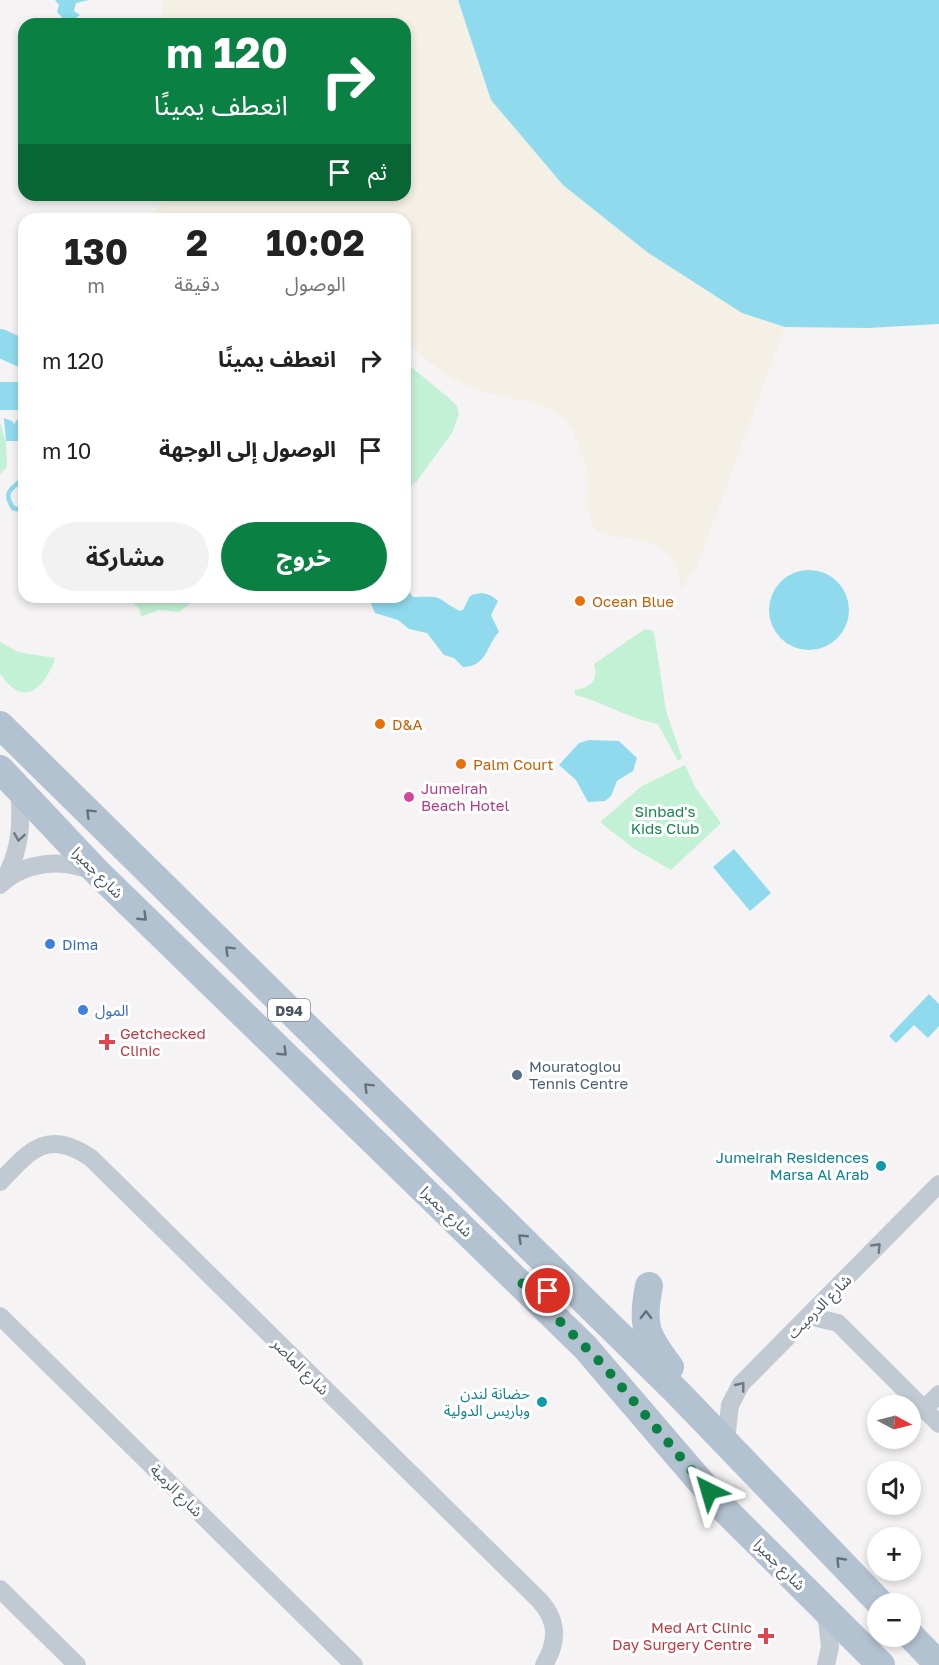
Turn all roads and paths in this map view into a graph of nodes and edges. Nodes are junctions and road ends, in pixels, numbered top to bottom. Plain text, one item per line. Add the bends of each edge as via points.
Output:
1 (0, 725) edge
2 (9, 779) edge
3 (98, 873) junction
4 (1, 884) edge
5 (396, 1085) dead end
6 (397, 1116) junction
7 (0, 1182) edge
8 (939, 1184) edge
9 (519, 1280) junction
10 (649, 1286) dead end
11 (832, 1292) junction
12 (0, 1316) edge
13 (809, 1316) junction
14 (838, 1323) junction
15 (609, 1325) junction
16 (611, 1375) junction
17 (939, 1394) edge
18 (924, 1409) junction
19 (704, 1418) junction
20 (939, 1424) edge
21 (726, 1441) junction
22 (0, 1589) edge
23 (870, 1593) edge
24 (826, 1611) junction
25 (921, 1646) edge
26 (77, 1665) edge
27 (354, 1665) edge
28 (544, 1665) edge
29 (826, 1665) edge
30 (881, 1665) edge
31 (939, 1665) edge

6 -> 1 main road, D94
2 - 3 main road, شارع جميرا / D94
2 -> 4 street via 20,838
3 - 4 street via 74,865 49,863 25,870
3 -> 9 main road, شارع جميرا / D94
5 - 6 main road
15 -> 6 main road, D94
7 - 28 street, شارع الماصر via 31,1150 45,1144 69,1146 91,1158 540,1601 555,1630 552,1650
11 -> 8 street, شارع الدرميت
9 - 15 main road via 548,1291 589,1329 600,1331
9 - 16 main road, شارع جميرا / D94
19 -> 10 main road via 695,1397 649,1339 644,1321
11 - 13 street, شارع الدرميت
11 - 14 street
12 - 27 street, شارع الرمية
13 - 14 street
21 -> 13 street, شارع الدرميت via 730,1405 736,1390
14 - 18 street
15 - 19 main road, D94
16 - 19 main road via 620,1368 632,1368 674,1408
16 - 24 main road, شارع جميرا / D94 via 723,1508
17 - 18 street
18 - 20 street
19 - 21 main road, D94
23 -> 21 main road, D94
22 - 26 street
24 - 29 street via 830,1647
24 - 30 main road, شارع جميرا / D94
25 - 31 main road

